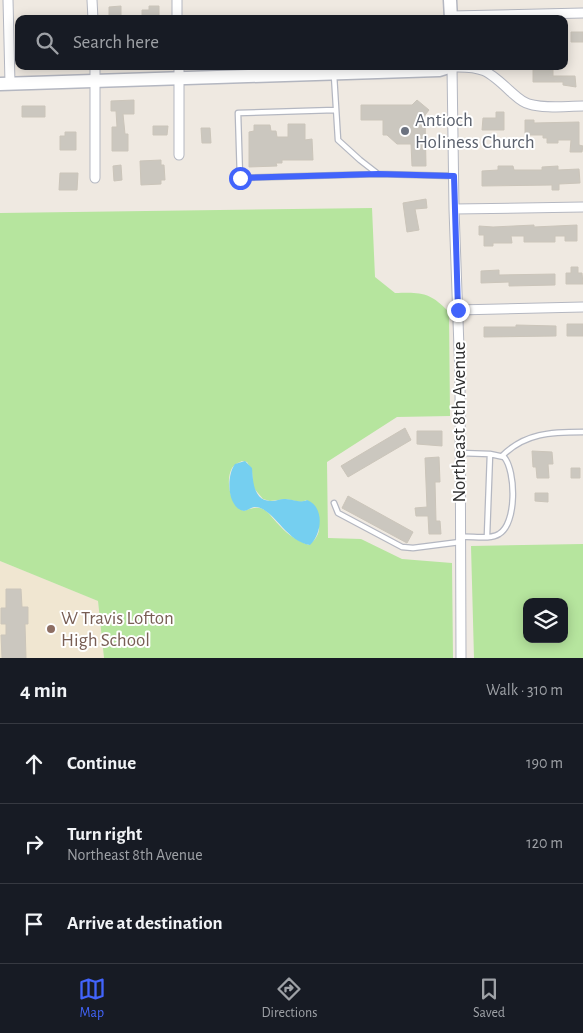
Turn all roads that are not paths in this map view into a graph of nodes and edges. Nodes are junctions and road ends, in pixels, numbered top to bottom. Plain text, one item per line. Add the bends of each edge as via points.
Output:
1 (8, 0) edge
2 (92, 0) edge
3 (177, 0) edge
4 (450, 0) edge
5 (583, 13) edge
6 (93, 15) edge
7 (177, 15) edge
8 (451, 15) edge
9 (517, 15) edge
10 (95, 70) edge
11 (439, 70) edge
12 (452, 70) edge
13 (485, 70) edge
14 (179, 72) edge
15 (334, 74) junction
16 (96, 81) junction
17 (5, 84) edge
18 (583, 106) edge
19 (335, 110) junction
20 (179, 155) dead end
21 (378, 174) junction
22 (454, 176) junction
23 (95, 178) dead end
24 (583, 207) edge
25 (454, 208) junction
26 (583, 307) edge
27 (458, 310) junction
28 (583, 432) edge
29 (460, 453) junction
30 (490, 454) junction
31 (502, 456) junction
32 (334, 502) dead end
33 (488, 536) junction
34 (460, 539) junction
35 (461, 658) edge

1 - 17 street
2 - 6 street
3 - 7 street
4 - 8 street
5 - 9 street
10 - 16 street
11 - 15 street
12 - 22 street, Northeast 8th Avenue
13 - 18 street via 527,104
14 - 15 street
14 - 16 street
14 - 20 street
15 - 19 lane
16 - 17 street
16 - 23 street
19 - 21 lane via 338,140
19 - 21 lane via 238,113 240,178
21 - 22 lane
22 - 25 street, Northeast 8th Avenue
24 - 25 street
25 - 27 street, Northeast 8th Avenue
26 - 27 street
27 - 29 street, Northeast 8th Avenue
28 - 31 lane via 558,432 526,438
29 - 30 lane
29 - 34 street, Northeast 8th Avenue
30 - 31 lane
30 - 33 lane
31 - 33 lane via 508,461 512,474 511,514 502,532
32 - 34 lane via 338,513 402,547
33 - 34 lane
34 - 35 street, Northeast 8th Avenue

